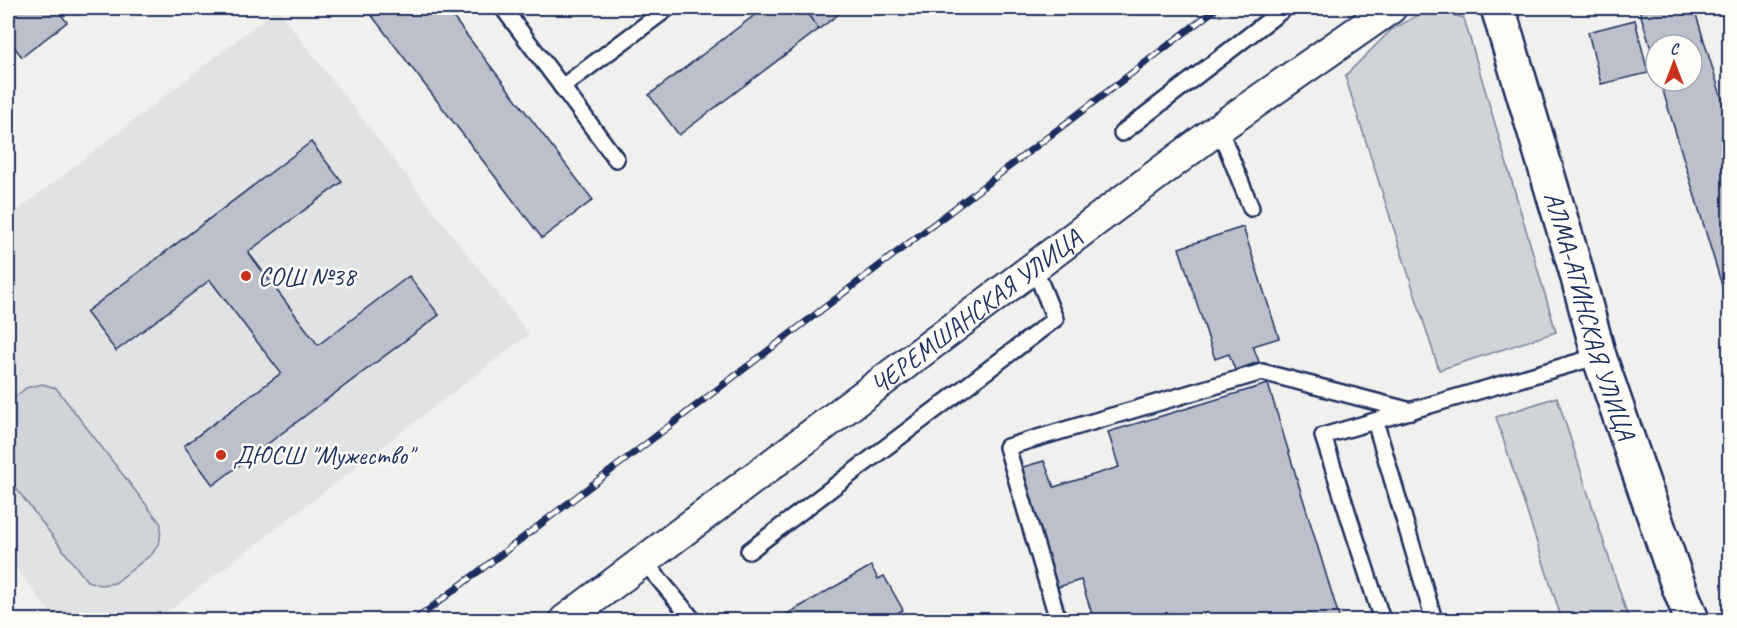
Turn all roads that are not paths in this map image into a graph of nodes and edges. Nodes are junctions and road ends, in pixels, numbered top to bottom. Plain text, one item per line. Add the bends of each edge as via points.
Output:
1 (503, 8) edge
2 (668, 8) edge
3 (1285, 8) edge
4 (1390, 8) edge
5 (1498, 8) edge
6 (562, 87) junction
7 (1219, 128) junction
8 (1122, 133) dead end
9 (616, 159) dead end
10 (1251, 208) dead end
11 (1034, 267) junction
12 (1599, 356) junction
13 (1411, 411) junction
14 (1375, 421) junction
15 (749, 551) dead end
16 (644, 561) junction
17 (565, 621) edge
18 (693, 621) edge
19 (1058, 621) edge
20 (1382, 621) edge
21 (1434, 621) edge
22 (1692, 621) edge

1 - 6 lane
2 - 6 lane
3 - 8 lane
4 - 7 street, ЧЕРЕМШАНСКАЯ УЛИЦА
5 - 12 street, АЛМА-АТИНСКАЯ УЛИЦА
6 - 9 lane
7 - 10 lane
7 - 11 street, ЧЕРЕМШАНСКАЯ УЛИЦА
11 - 15 lane via 1055,319
11 - 16 street, ЧЕРЕМШАНСКАЯ УЛИЦА
12 - 13 lane
12 - 22 street, АЛМА-АТИНСКАЯ УЛИЦА
13 - 14 lane
13 - 19 lane via 1262,372 1007,447
14 - 20 lane via 1323,436
14 - 21 lane
16 - 17 street, ЧЕРЕМШАНСКАЯ УЛИЦА
16 - 18 lane

